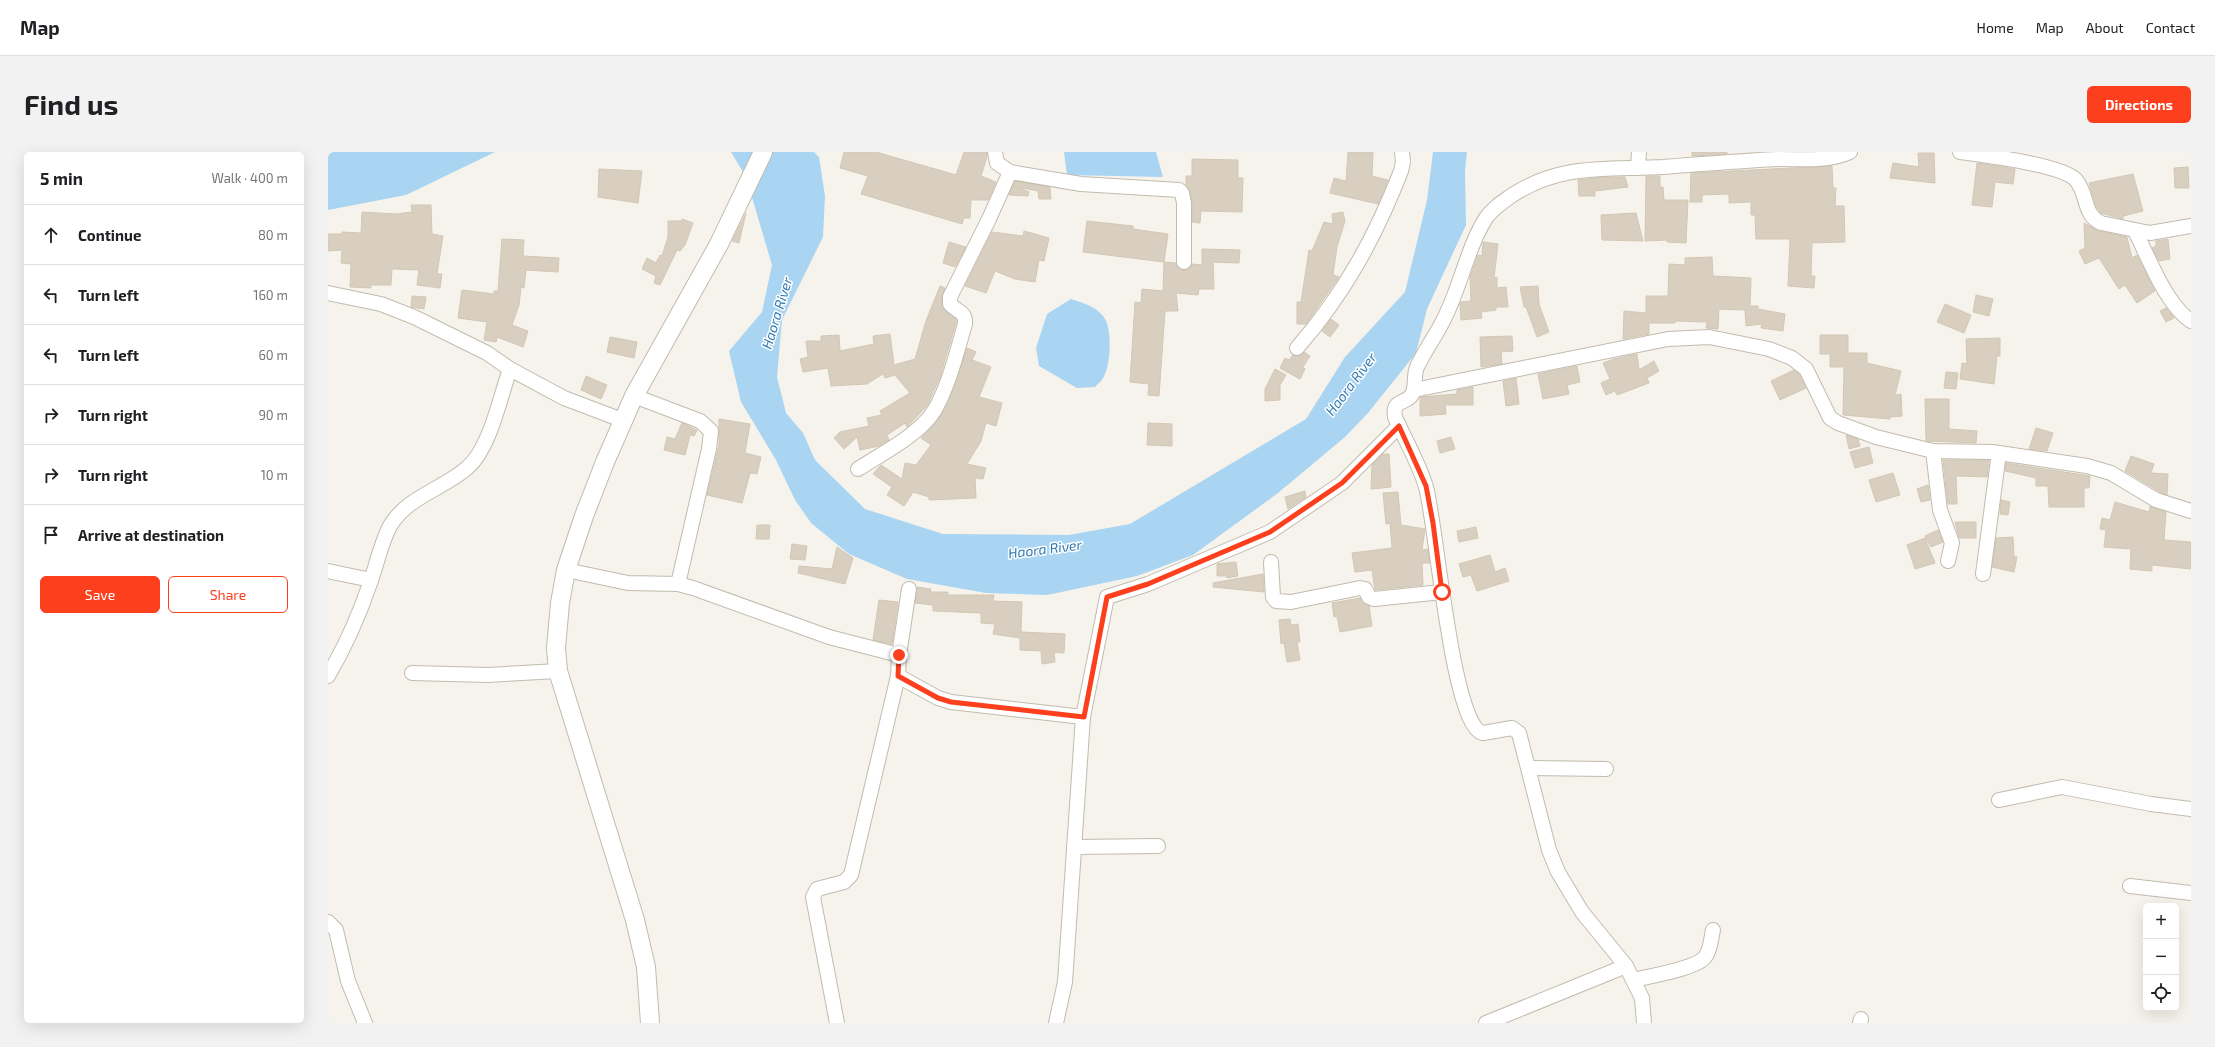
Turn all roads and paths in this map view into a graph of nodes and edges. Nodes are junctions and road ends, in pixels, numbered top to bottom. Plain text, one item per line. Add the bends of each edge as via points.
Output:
1 (763, 152) edge
2 (995, 152) edge
3 (1402, 152) edge
4 (1639, 152) edge
5 (1850, 152) edge
6 (1960, 152) edge
7 (1638, 168) junction
8 (1010, 172) junction
9 (2191, 226) edge
10 (2135, 231) junction
11 (1184, 262) dead end
12 (328, 293) edge
13 (2191, 321) edge
14 (1296, 348) dead end
15 (510, 369) junction
16 (1414, 390) junction
17 (634, 396) junction
18 (622, 420) junction
19 (1399, 426) junction
20 (1933, 451) junction
21 (1999, 453) junction
22 (858, 469) dead end
23 (2191, 511) edge
24 (1948, 561) dead end
25 (1272, 562) dead end
26 (566, 570) junction
27 (328, 571) edge
28 (1984, 574) dead end
29 (371, 580) junction
30 (678, 584) junction
31 (909, 589) dead end
32 (1442, 592) junction
33 (899, 655) junction
34 (558, 671) junction
35 (412, 673) dead end
36 (328, 676) edge
37 (898, 676) junction
38 (1084, 717) junction
39 (1529, 768) junction
40 (1606, 769) dead end
41 (1999, 800) dead end
42 (2191, 809) edge
43 (1158, 846) dead end
44 (1074, 847) junction
45 (2130, 886) dead end
46 (2191, 893) edge
47 (328, 922) edge
48 (1713, 930) dead end
49 (1626, 966) junction
50 (1634, 980) junction
51 (365, 1023) edge
52 (650, 1023) edge
53 (837, 1023) edge
54 (1056, 1023) edge
55 (1486, 1023) edge
56 (1644, 1023) edge

1 - 17 street via 719,244
2 - 8 street via 997,163
3 - 14 street via 1401,171 1372,241 1346,284
4 - 7 street
5 - 7 street via 1826,158
6 - 10 street via 2017,161 2063,172 2074,178 2080,186 2094,220
7 - 16 street via 1582,169 1555,175 1528,184 1497,205 1480,230 1455,296 1417,367
8 - 11 street via 1081,184 1179,190 1184,203
8 - 22 street via 950,297 950,306 963,312 966,324 934,411 921,426
9 - 10 street via 2150,233
10 - 13 street via 2181,315
12 - 15 street via 382,304 414,316 488,353
15 - 18 street via 564,398
15 - 29 street via 477,457 468,468 414,502 391,525 379,550
16 - 19 street via 1411,397 1396,407 1394,414
16 - 20 street via 1668,339 1709,337 1769,349 1792,358 1806,369 1830,418 1876,437
17 - 18 street
17 - 30 street via 700,421 711,431 710,449
18 - 26 street via 584,516
19 - 32 street via 1426,486
19 - 38 street via 1342,483 1270,532 1148,584 1107,597
20 - 21 street
20 - 24 street via 1940,510 1952,543
21 - 23 street via 2087,466 2111,473 2156,500
21 - 28 street
25 - 32 street via 1273,597 1281,602 1360,588 1365,589 1369,597 1374,599
26 - 30 street via 628,583
26 - 34 street via 557,633
27 - 29 street
29 - 36 street via 356,624
30 - 33 street via 829,637
31 - 33 street
32 - 39 street via 1456,675 1474,728 1483,733 1508,728 1516,730 1521,738
33 - 37 street
34 - 35 street via 488,675
34 - 52 street via 635,920 646,967
37 - 38 street via 938,698 951,702
37 - 53 street via 851,874 844,882 817,890 814,897
38 - 44 street
39 - 40 street
39 - 49 street via 1549,850 1563,883 1582,912
41 - 42 street via 2062,787
43 - 44 street
44 - 54 street via 1065,982
45 - 46 street
47 - 51 street via 336,930 348,981
48 - 50 street via 1708,951 1701,961 1691,966
49 - 50 street
49 - 55 street
50 - 56 street via 1642,998

